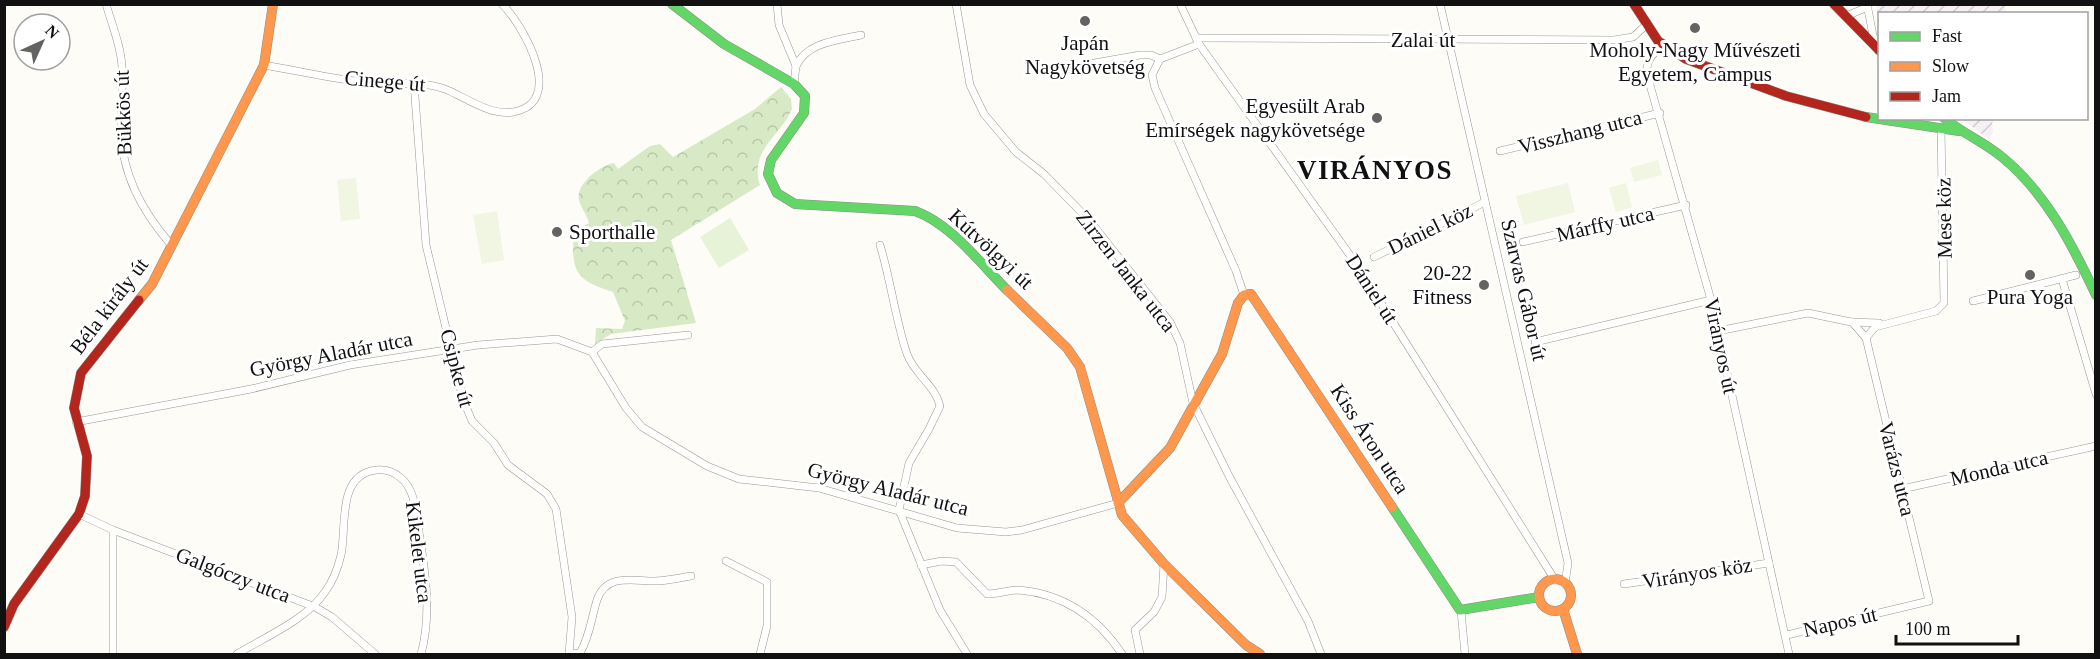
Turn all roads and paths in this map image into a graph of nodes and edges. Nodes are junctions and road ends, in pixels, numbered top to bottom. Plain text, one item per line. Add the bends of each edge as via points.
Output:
1 (106, 4) edge
2 (273, 4) edge
3 (502, 4) edge
4 (672, 4) edge
5 (777, 4) edge
6 (956, 4) edge
7 (1180, 4) edge
8 (1440, 4) edge
9 (1634, 4) edge
10 (1834, 4) edge
11 (1868, 6) edge
12 (1846, 16) junction
13 (1646, 26) junction
14 (861, 34) dead end
15 (1447, 38) junction
16 (1197, 41) junction
17 (1661, 44) junction
18 (1877, 48) edge
19 (1161, 58) junction
20 (264, 65) junction
21 (796, 66) junction
22 (1049, 71) dead end
23 (414, 83) junction
24 (794, 84) junction
25 (1660, 113) junction
26 (1923, 120) edge
27 (1946, 120) edge
28 (1916, 126) junction
29 (1941, 129) junction
30 (1959, 131) junction
31 (1500, 151) dead end
32 (1485, 202) junction
33 (1686, 205) junction
34 (1523, 242) dead end
35 (880, 245) dead end
36 (172, 246) junction
37 (1374, 257) dead end
38 (2076, 275) dead end
39 (2062, 279) junction
40 (1244, 295) junction
41 (2096, 295) edge
42 (1711, 300) junction
43 (1973, 301) dead end
44 (1851, 322) junction
45 (1882, 324) junction
46 (1718, 331) junction
47 (688, 335) dead end
48 (1866, 338) junction
49 (1535, 342) dead end
50 (451, 350) junction
51 (592, 352) junction
52 (2096, 394) edge
53 (1193, 403) junction
54 (76, 422) junction
55 (2096, 446) edge
56 (1902, 489) junction
57 (1118, 503) junction
58 (899, 510) junction
59 (79, 514) junction
60 (113, 530) junction
61 (726, 561) dead end
62 (1769, 562) junction
63 (1164, 564) junction
64 (921, 565) junction
65 (691, 576) dead end
66 (1555, 580) junction
67 (1566, 584) junction
68 (1624, 584) dead end
69 (1539, 597) junction
70 (1929, 601) joint
71 (315, 606) junction
72 (1563, 609) junction
73 (1461, 611) junction
74 (4, 627) edge
75 (1787, 635) junction
76 (112, 654) edge
77 (237, 654) edge
78 (375, 654) edge
79 (421, 654) edge
80 (569, 654) edge
81 (760, 654) edge
82 (967, 654) edge
83 (1122, 654) edge
84 (1140, 654) edge
85 (1260, 654) edge
86 (1321, 654) edge
87 (1465, 654) edge
88 (1577, 654) edge
89 (1790, 654) edge

1 - 36 street, Bükkös út via 122,66 121,130 126,169 134,193
2 - 20 street, Béla király út
3 - 23 street, Cinege út via 517,25 540,75 538,95 530,106 511,113 497,111 445,89
4 - 24 street via 724,44
5 - 21 street via 779,25
6 - 53 street, Zirzen Janka utca via 970,85 984,114 1016,152 1089,220 1162,311 1180,343
7 - 16 street, Dániel út
8 - 15 street, Szarvas Gábor út
9 - 13 street
10 - 12 street
11 - 12 street
11 - 18 street
12 - 18 street
13 - 15 street, Zalai út via 1633,37 1623,39
13 - 17 street
14 - 21 street via 812,48
15 - 16 street, Zalai út
15 - 32 street, Szarvas Gábor út
16 - 19 street, Zalai út
16 - 66 street, Dániel út via 1357,265
17 - 25 street, Virányos út via 1646,71
17 - 28 street via 1689,61 1817,107
19 - 22 street, Zalai út via 1140,54
19 - 40 street via 1152,75 1155,88
20 - 23 street, Cinege út via 373,83
20 - 36 street, Béla király út
21 - 24 street
23 - 50 street, Csipke út via 426,245
24 - 57 street, Kútvölgyi út via 805,96 806,108 771,160 768,174 777,193 795,204 904,209 937,222 1061,340 1075,360 1090,395
25 - 31 street, Visszhang utca
25 - 33 street, Virányos út
26 - 28 street
27 - 30 street
28 - 29 street
29 - 30 street
29 - 45 street, Mese köz via 1946,297 1943,308
30 - 41 street via 2000,156 2036,192 2070,239
32 - 37 street, Dániel köz
32 - 67 street, Szarvas Gábor út via 1568,563
33 - 34 street, Márffy utca
33 - 42 street, Virányos út
35 - 58 street via 908,357 940,406 909,463
36 - 54 street, Béla király út via 152,284 81,373 74,408
38 - 39 street
39 - 43 street
39 - 52 street
40 - 53 street via 1222,354
40 - 73 street, Kiss Áron utca via 1254,296
42 - 46 street, Virányos út
42 - 49 street
44 - 45 street
44 - 46 street via 1801,314
44 - 48 street
45 - 48 street
46 - 62 street, Virányos út
47 - 51 street via 602,344
48 - 56 street, Varázs utca
50 - 51 street, György Aladár utca via 557,339
50 - 54 street, György Aladár utca via 350,365 251,389
50 - 80 street, Csipke út via 472,421 494,443 508,465 547,494 556,509 572,617
51 - 58 street, György Aladár utca via 635,420 656,437 707,466 739,479 819,488
53 - 57 street via 1170,448
53 - 86 street, Zirzen Janka utca via 1308,621
54 - 59 street, Béla király út via 87,456 85,496
55 - 56 street, Monda utca
56 - 70 street, Varázs utca
57 - 58 street, György Aladár utca via 1006,532 957,528
57 - 63 street, Kútvölgyi út via 1122,515
58 - 64 street
59 - 60 street, Galgóczy utca
59 - 74 street, Béla király út via 14,604
60 - 71 street, Galgóczy utca
60 - 76 street
61 - 81 street via 767,582 767,626
62 - 68 street, Virányos köz
62 - 75 street, Virányos út
63 - 84 street via 1162,597 1154,612 1135,630
63 - 85 street, Kútvölgyi út via 1246,645
64 - 82 street via 940,610
64 - 83 street via 956,562 987,594 1017,590 1060,599 1095,621
65 - 80 street, Csipke út via 655,582 622,579 608,585 598,597 588,639 580,653
66 - 67 street
66 - 69 street via 1543,585
67 - 72 street via 1570,598
69 - 72 street via 1547,609
69 - 73 street
70 - 75 street, Napos út
71 - 77 street, Kikelet utca
71 - 78 street, Galgóczy utca
71 - 79 street, Kikelet utca via 339,565 349,491 372,471 397,474 412,495 426,572 427,617
72 - 88 street
73 - 87 street
75 - 89 street, Virányos út

